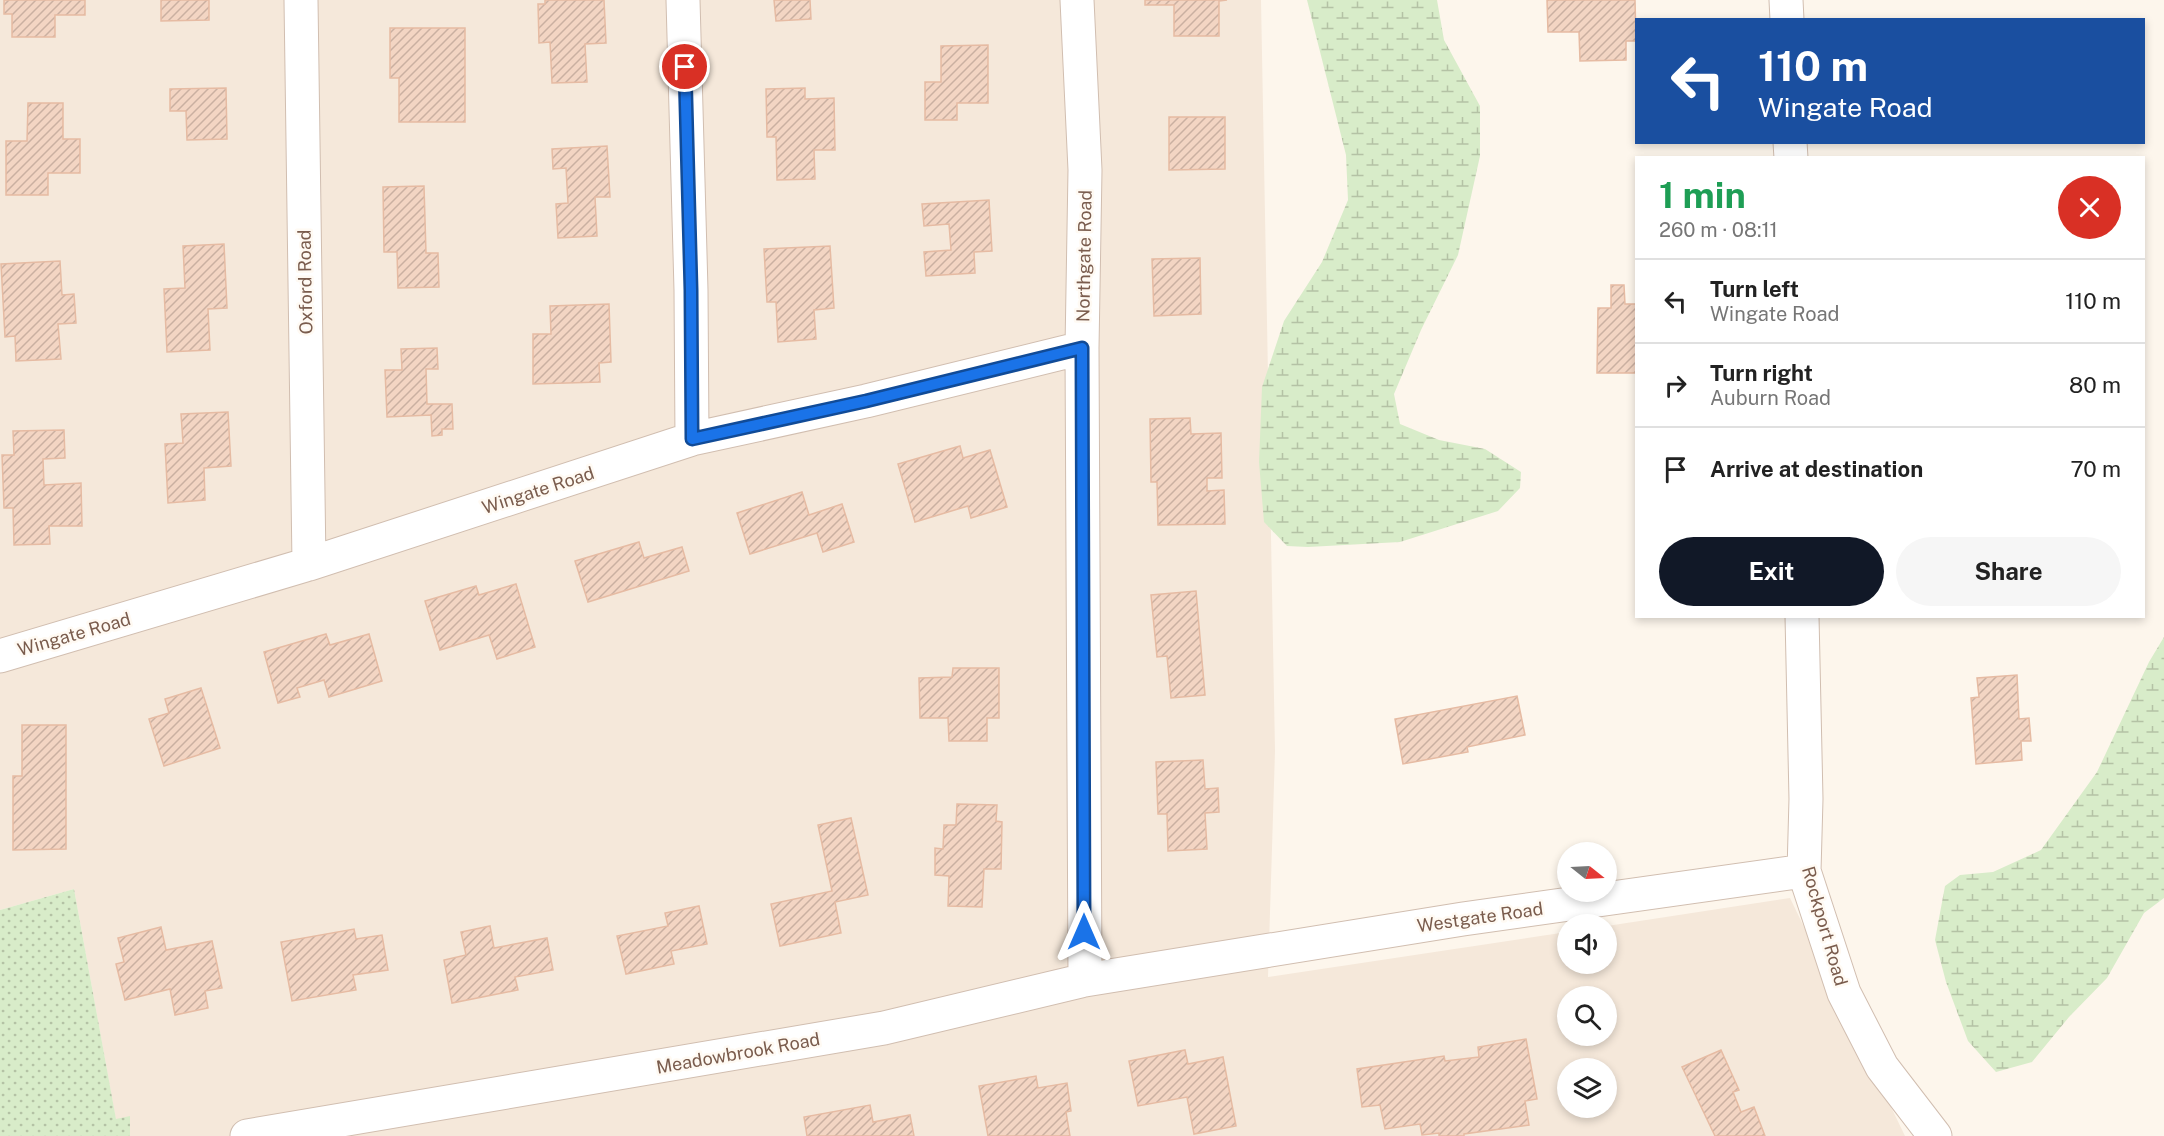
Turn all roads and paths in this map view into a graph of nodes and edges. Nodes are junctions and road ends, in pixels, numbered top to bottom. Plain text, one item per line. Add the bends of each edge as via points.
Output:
1 (301, 0) edge
2 (683, 0) edge
3 (1077, 0) edge
4 (1786, 0) edge
5 (1787, 18) edge
6 (1082, 348) junction
7 (692, 439) junction
8 (309, 564) junction
9 (1802, 618) edge
10 (0, 656) edge
11 (1804, 871) junction
12 (1226, 956) joint
13 (1085, 980) junction
14 (247, 1136) edge
15 (1935, 1136) edge

1 - 8 street, Oxford Road
2 - 7 street
3 - 6 street, Northgate Road via 1085,170
4 - 5 street
6 - 7 street, Wingate Road
6 - 13 street, Northgate Road
7 - 8 street, Wingate Road
8 - 10 street, Wingate Road
9 - 11 street, Rockport Road
11 - 12 street, Westgate Road
11 - 15 street, Rockport Road via 1844,993 1882,1067
12 - 13 street, Meadowbrook Road
13 - 14 street, Meadowbrook Road via 884,1028

